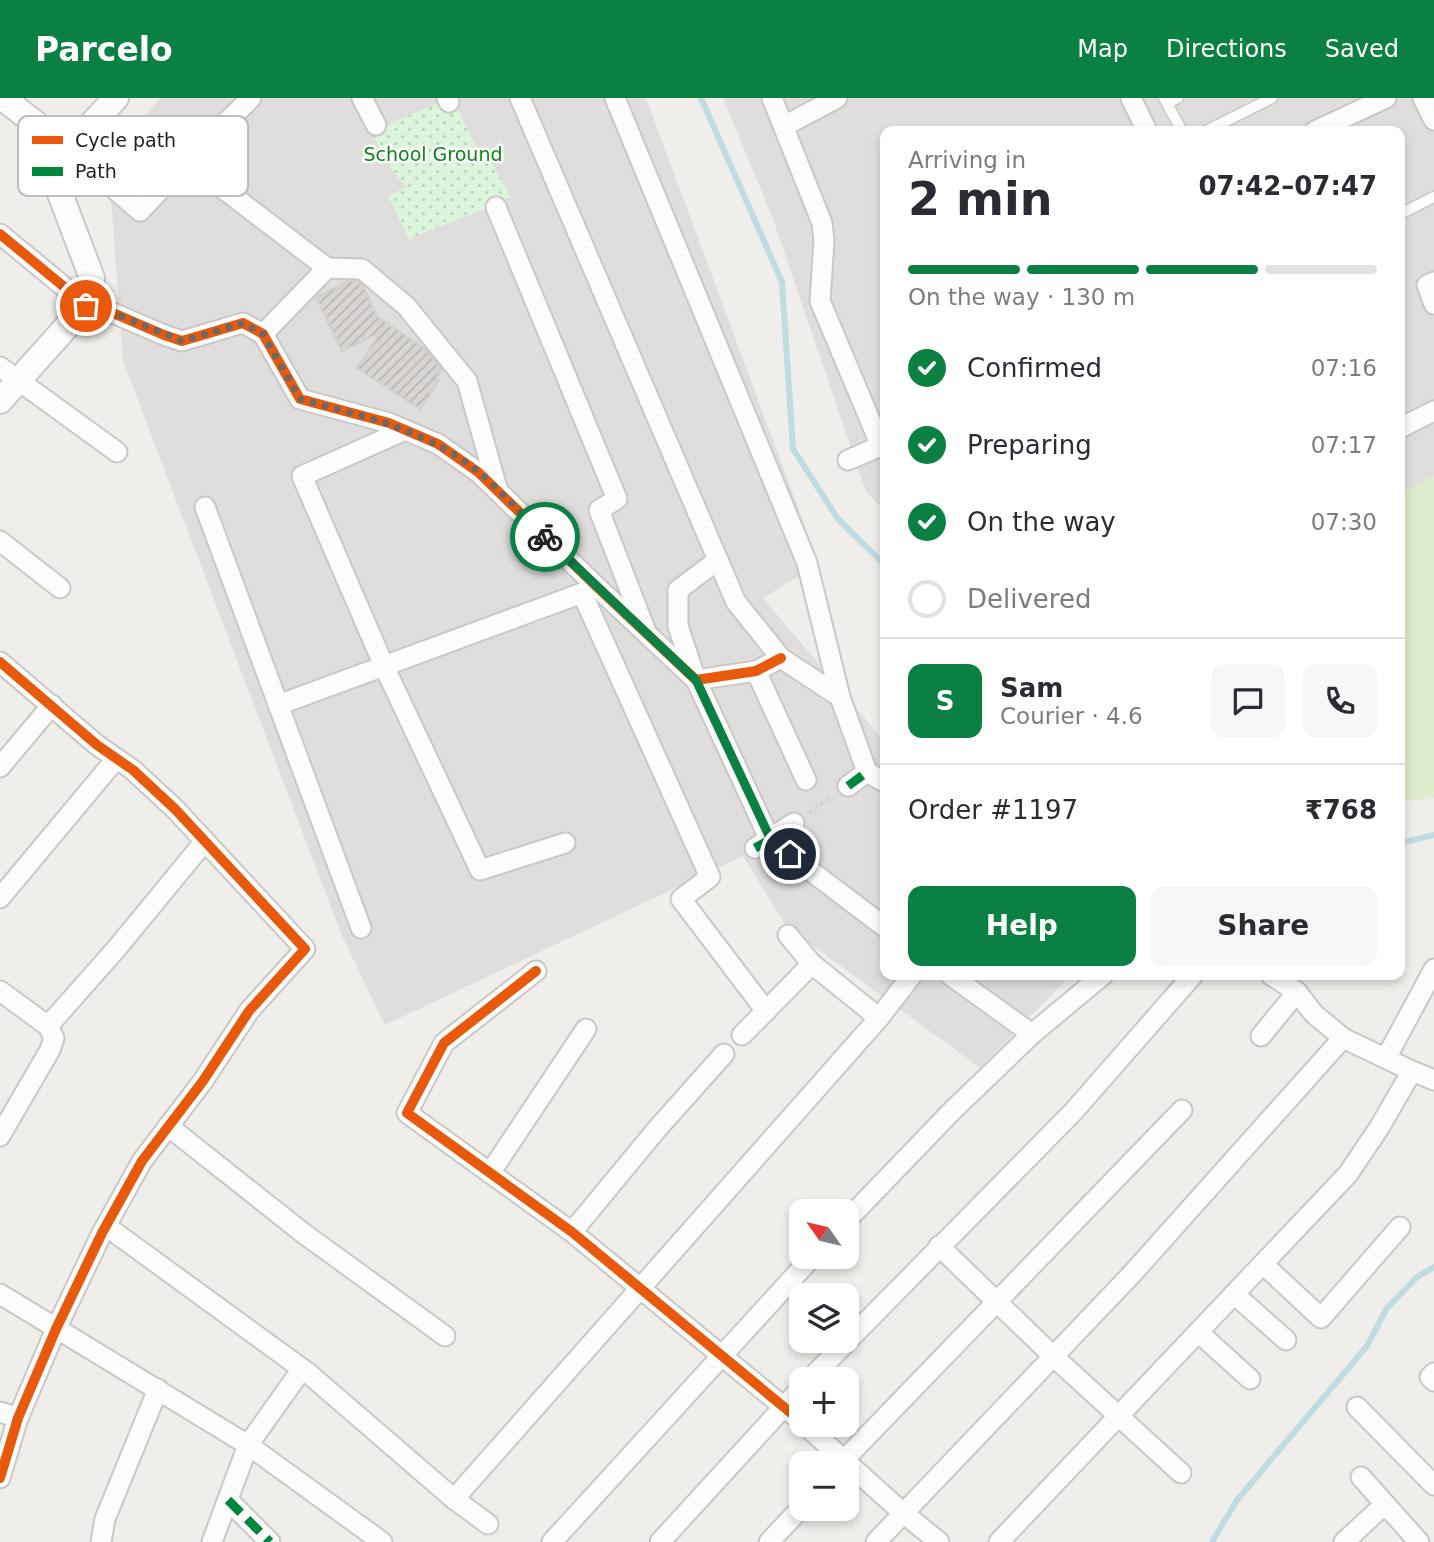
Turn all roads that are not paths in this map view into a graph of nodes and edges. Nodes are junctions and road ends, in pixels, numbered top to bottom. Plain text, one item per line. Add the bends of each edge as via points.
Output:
1 (3, 98) edge
2 (116, 98) edge
3 (251, 98) edge
4 (362, 98) edge
5 (520, 98) edge
6 (615, 98) edge
7 (772, 98) edge
8 (837, 98) edge
9 (1131, 98) edge
10 (1178, 98) edge
11 (1272, 98) edge
12 (1386, 98) edge
13 (1423, 98) edge
14 (1166, 101) edge
15 (26, 116) edge
16 (99, 116) edge
17 (233, 116) edge
18 (1434, 120) edge
19 (376, 125) dead end
20 (784, 126) junction
21 (1145, 126) edge
22 (1179, 126) edge
23 (1216, 126) edge
24 (1326, 126) edge
25 (61, 196) edge
26 (123, 196) edge
27 (154, 196) edge
28 (233, 196) edge
29 (1434, 197) edge
30 (496, 207) dead end
31 (1405, 212) edge
32 (0, 234) edge
33 (327, 268) junction
34 (1434, 282) edge
35 (1434, 304) edge
36 (86, 306) junction
37 (263, 334) junction
38 (9, 373) edge
39 (0, 401) edge
40 (1434, 411) edge
41 (1405, 426) edge
42 (405, 430) junction
43 (880, 437) edge
44 (880, 445) edge
45 (117, 452) dead end
46 (848, 460) dead end
47 (499, 492) junction
48 (205, 508) dead end
49 (0, 541) edge
50 (718, 560) junction
51 (60, 588) dead end
52 (590, 590) junction
53 (646, 633) junction
54 (781, 658) junction
55 (0, 662) edge
56 (384, 666) junction
57 (756, 671) junction
58 (696, 680) junction
59 (840, 697) junction
60 (52, 705) junction
61 (278, 705) junction
62 (116, 759) junction
63 (0, 766) edge
64 (867, 772) junction
65 (806, 780) dead end
66 (880, 780) edge
67 (848, 786) road end
68 (794, 823) road end
69 (205, 841) junction
70 (565, 843) dead end
71 (763, 844) junction
72 (0, 898) edge
73 (880, 924) edge
74 (361, 928) dead end
75 (788, 935) dead end
76 (812, 964) junction
77 (1434, 968) edge
78 (536, 971) dead end
79 (908, 980) edge
80 (957, 980) edge
81 (1097, 980) edge
82 (1189, 980) edge
83 (1279, 980) edge
84 (0, 991) edge
85 (1297, 992) junction
86 (766, 1011) junction
87 (879, 1018) junction
88 (48, 1026) junction
89 (586, 1029) dead end
90 (1032, 1034) junction
91 (742, 1035) dead end
92 (1261, 1036) dead end
93 (1343, 1038) junction
94 (724, 1054) dead end
95 (1385, 1058) junction
96 (1412, 1071) junction
97 (1434, 1080) edge
98 (1182, 1110) dead end
99 (168, 1126) junction
100 (0, 1136) edge
101 (490, 1173) junction
102 (859, 1208) edge
103 (106, 1226) junction
104 (1400, 1227) dead end
105 (572, 1232) junction
106 (939, 1247) junction
107 (1263, 1264) junction
108 (801, 1269) edge
109 (641, 1288) junction
110 (0, 1294) edge
111 (1234, 1294) junction
112 (997, 1301) junction
113 (56, 1329) junction
114 (1198, 1332) junction
115 (445, 1336) dead end
116 (1286, 1340) dead end
117 (720, 1355) junction
118 (1054, 1357) junction
119 (822, 1367) edge
120 (302, 1369) junction
121 (1434, 1373) edge
122 (1250, 1379) dead end
123 (1434, 1381) edge
124 (158, 1389) junction
125 (789, 1400) edge
126 (783, 1406) junction
127 (1357, 1407) dead end
128 (789, 1411) edge
129 (9, 1415) edge
130 (1120, 1416) junction
131 (817, 1437) edge
132 (248, 1445) junction
133 (832, 1451) edge
134 (854, 1451) edge
135 (1181, 1472) dead end
136 (859, 1476) edge
137 (1361, 1477) dead end
138 (0, 1478) edge
139 (1434, 1485) edge
140 (454, 1499) junction
141 (228, 1500) junction
142 (1385, 1504) junction
143 (902, 1512) junction
144 (789, 1521) edge
145 (488, 1524) dead end
146 (101, 1542) edge
147 (212, 1542) edge
148 (270, 1542) edge
149 (382, 1542) edge
150 (552, 1542) edge
151 (660, 1542) edge
152 (769, 1542) edge
153 (876, 1542) edge
154 (939, 1542) edge
155 (999, 1542) edge
156 (1345, 1542) edge
157 (1419, 1542) edge

1 - 15 street
2 - 16 street
3 - 17 street
4 - 19 street
5 - 50 street
6 - 59 street via 807,563
7 - 20 street
8 - 20 street
9 - 21 street
10 - 14 lane
11 - 23 lane
12 - 24 street
13 - 18 street
14 - 22 lane
20 - 43 street via 821,223 820,301
25 - 36 street via 92,278
26 - 27 street via 140,211
28 - 33 street
29 - 31 lane
30 - 53 street via 617,499 599,510
32 - 36 street
33 - 37 street
33 - 47 street via 362,269 406,306 467,381
34 - 35 street via 1427,285
36 - 37 street via 182,341 243,323
36 - 38 street via 64,332
37 - 42 street via 300,399
38 - 39 street
38 - 45 street
40 - 41 street
42 - 47 street via 438,444
42 - 56 street via 302,476
44 - 46 street
47 - 52 street
48 - 61 street
49 - 51 street
50 - 54 street via 736,602
50 - 58 street via 678,590 678,626
52 - 53 street
52 - 56 street
52 - 86 street via 710,877 681,899
53 - 58 street
54 - 57 street
54 - 59 street
55 - 60 street
56 - 61 street
56 - 70 street via 481,870
57 - 58 street
57 - 65 street
58 - 71 street
59 - 64 street
60 - 62 street
60 - 63 street
61 - 74 street
62 - 69 street
62 - 72 street
64 - 66 street
64 - 67 street
68 - 71 street
69 - 88 street
69 - 99 street via 305,949 250,1011
71 - 73 street
75 - 76 street
76 - 86 street
76 - 87 street
77 - 95 street
78 - 101 street via 444,1043 407,1113
79 - 87 street
80 - 90 street
81 - 90 street
82 - 106 street via 1073,1112
83 - 85 street
84 - 88 street
85 - 92 street
85 - 93 street via 1314,1014
86 - 91 street
87 - 109 street
88 - 100 street via 54,1038 50,1050
89 - 101 street
90 - 102 street
93 - 95 street
93 - 118 street
94 - 105 street
95 - 96 street
96 - 97 street
96 - 107 street via 1348,1174
98 - 112 street
99 - 103 street via 142,1161
99 - 115 street via 303,1233
101 - 105 street
103 - 113 street
103 - 120 street
104 - 107 street via 1321,1318
105 - 109 street
106 - 112 street
106 - 119 street
107 - 111 street
108 - 117 street
109 - 117 street
109 - 140 street
110 - 113 street
111 - 114 street
111 - 116 street
112 - 118 street
112 - 134 street
113 - 124 street
113 - 129 street
114 - 122 street
114 - 130 street
117 - 126 street
117 - 150 street
118 - 130 street
118 - 143 street
120 - 132 street
120 - 140 street
121 - 123 street via 1430,1377
124 - 132 street
124 - 146 street via 105,1520
125 - 126 street
126 - 128 street
126 - 151 street
127 - 139 street
129 - 138 street
130 - 135 street
130 - 155 street
131 - 133 street
132 - 141 street
132 - 149 street
136 - 143 street
137 - 142 street
140 - 145 street
141 - 147 street
141 - 148 street
142 - 156 street
142 - 157 street
143 - 153 street
143 - 154 street
144 - 152 street

